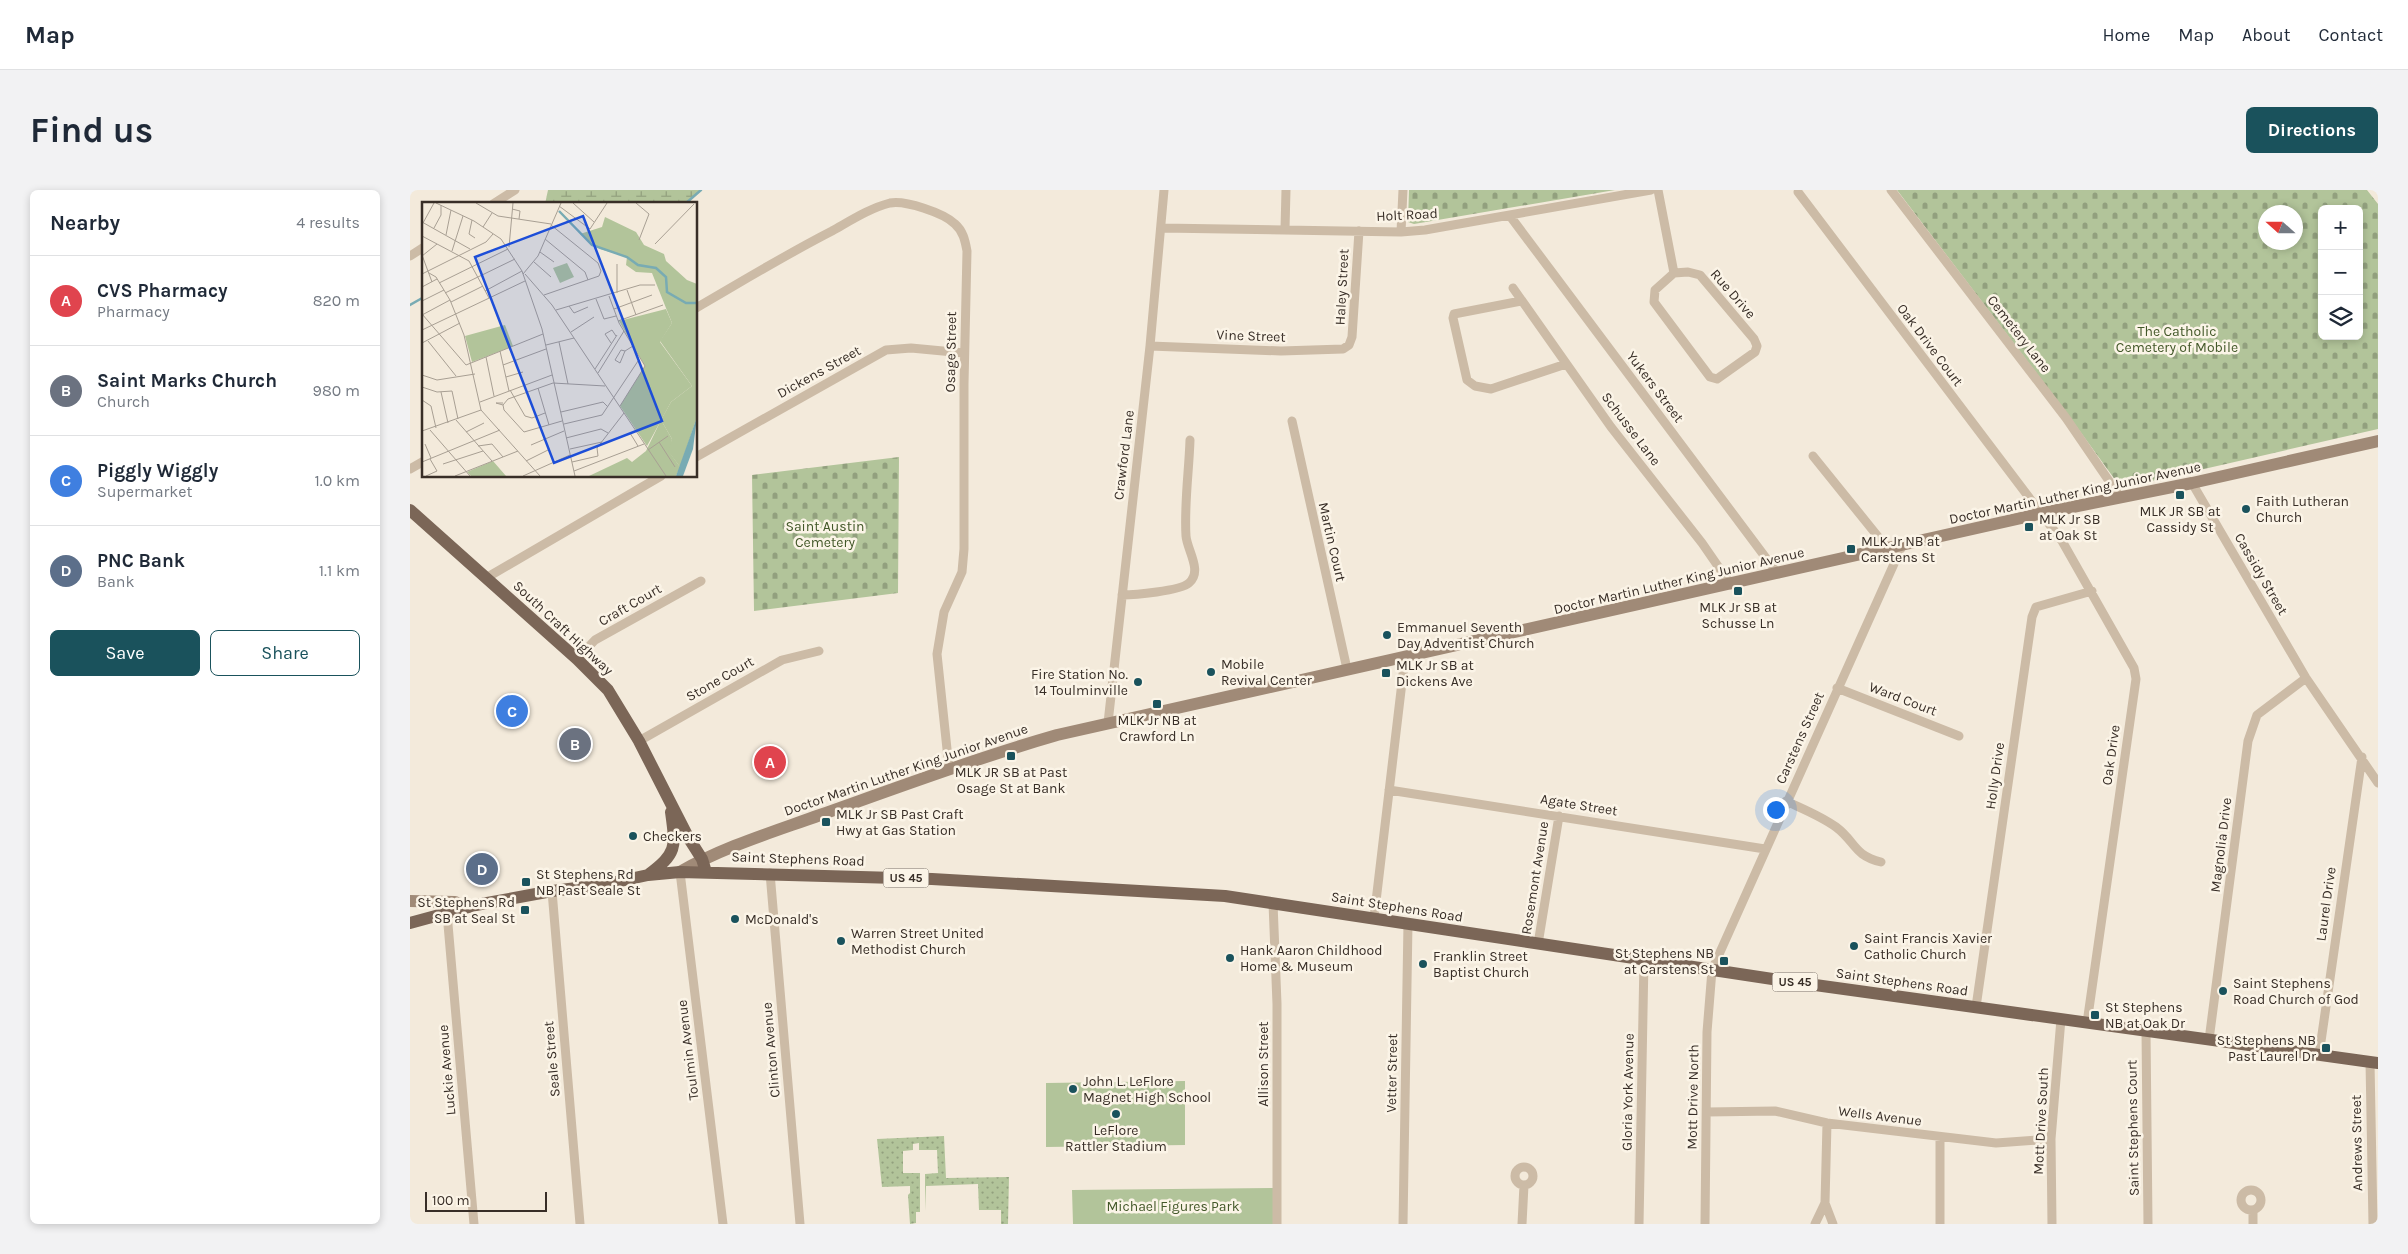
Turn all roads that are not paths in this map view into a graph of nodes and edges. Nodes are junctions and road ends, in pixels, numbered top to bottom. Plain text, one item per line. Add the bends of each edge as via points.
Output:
1 (515, 190) edge
2 (1164, 190) edge
3 (1286, 190) edge
4 (1403, 190) edge
5 (1651, 190) edge
6 (1658, 190) edge
7 (1891, 190) edge
8 (1798, 192) dead end
9 (496, 202) edge
10 (1510, 216) junction
11 (1162, 228) junction
12 (1285, 229) junction
13 (1359, 231) junction
14 (1401, 232) junction
15 (422, 249) edge
16 (410, 256) edge
17 (1674, 273) junction
18 (1512, 288) dead end
19 (1521, 301) junction
20 (698, 307) edge
21 (1349, 344) joint
22 (1150, 346) junction
23 (964, 354) junction
24 (1566, 364) junction
25 (1292, 421) dead end
26 (1190, 440) dead end
27 (2378, 441) edge
28 (698, 456) edge
29 (1813, 456) dead end
30 (422, 462) edge
31 (410, 469) edge
32 (658, 478) edge
33 (2192, 483) junction
34 (2120, 497) junction
35 (410, 510) edge
36 (2043, 513) junction
37 (1902, 546) junction
38 (1888, 550) junction
39 (1778, 574) junction
40 (486, 578) junction
41 (701, 580) dead end
42 (1731, 585) junction
43 (2092, 591) junction
44 (1122, 596) junction
45 (819, 651) dead end
46 (1405, 657) junction
47 (577, 659) junction
48 (1347, 669) junction
49 (2306, 678) junction
50 (1837, 688) junction
51 (1108, 723) junction
52 (1959, 736) dead end
53 (639, 741) junction
54 (2362, 757) junction
55 (949, 768) junction
56 (2378, 783) edge
57 (1389, 790) junction
58 (1786, 801) junction
59 (670, 803) junction
60 (1559, 816) junction
61 (1765, 849) junction
62 (1881, 862) dead end
63 (704, 865) junction
64 (680, 872) junction
65 (770, 873) junction
66 (648, 875) junction
67 (552, 891) junction
68 (410, 901) edge
69 (1273, 903) junction
70 (466, 907) junction
71 (447, 913) junction
72 (1374, 918) junction
73 (410, 923) edge
74 (1408, 923) junction
75 (1538, 944) junction
76 (1644, 960) junction
77 (1712, 970) junction
78 (1976, 1007) junction
79 (2060, 1019) junction
80 (2087, 1023) junction
81 (2146, 1031) junction
82 (2209, 1040) junction
83 (2319, 1055) junction
84 (2374, 1063) edge
85 (1707, 1112) junction
86 (1827, 1123) junction
87 (1940, 1137) junction
88 (2051, 1139) junction
89 (1524, 1185) dead end
90 (1825, 1202) junction
91 (2253, 1210) dead end
92 (474, 1224) edge
93 (580, 1224) edge
94 (723, 1224) edge
95 (800, 1224) edge
96 (1277, 1224) edge
97 (1403, 1224) edge
98 (1522, 1224) edge
99 (1639, 1224) edge
100 (1705, 1224) edge
101 (1815, 1224) edge
102 (1833, 1224) edge
103 (1940, 1224) edge
104 (2052, 1224) edge
105 (2148, 1224) edge
106 (2253, 1224) edge
107 (2373, 1224) edge

1 - 9 street
2 - 11 street, Crawford Lane
3 - 12 street
4 - 14 street
5 - 10 street, Holt Road
6 - 17 street
7 - 34 street, Cemetery Lane via 2066,418
8 - 36 street, Oak Drive Court via 1965,415
10 - 14 street, Holt Road
10 - 39 street, Yukers Street
11 - 12 street, Holt Road
11 - 22 street, Crawford Lane
12 - 13 street, Holt Road
13 - 14 street, Holt Road
13 - 21 street, Haley Street
15 - 16 street
17 - 17 street, Rue Drive via 1700,275 1757,346 1754,352 1717,380 1710,377 1654,302 1655,290
18 - 19 street, Schusse Lane
19 - 24 street, Schusse Lane
19 - 24 street via 1454,314 1467,380 1475,386 1491,389
20 - 23 street, Osage Street via 854,219 892,203 922,207 954,223 964,236 967,251
21 - 22 street, Vine Street via 1343,349 1281,351
22 - 44 street, Crawford Lane
23 - 28 street, Dickens Street via 911,348 886,350
23 - 55 street, Osage Street via 962,572 944,612 937,654
24 - 42 street, Schusse Lane
25 - 48 street, Martin Court
26 - 44 street via 1186,537 1196,570 1193,578 1188,585
27 - 33 main road, Doctor Martin Luther King Junior Avenue
29 - 38 street
30 - 31 street
32 - 40 street
33 - 34 main road, Doctor Martin Luther King Junior Avenue
33 - 49 street, Cassidy Street
34 - 36 main road, Doctor Martin Luther King Junior Avenue
35 - 40 main road, South Craft Highway
36 - 37 main road, Doctor Martin Luther King Junior Avenue
36 - 43 street, Oak Drive
37 - 38 main road, Doctor Martin Luther King Junior Avenue
37 - 50 street, Carstens Street
38 - 39 main road, Doctor Martin Luther King Junior Avenue
39 - 42 main road, Doctor Martin Luther King Junior Avenue
40 - 47 main road, South Craft Highway
41 - 47 street, Craft Court via 595,640
42 - 46 main road, Doctor Martin Luther King Junior Avenue
43 - 78 street, Holly Drive via 2036,607 2032,617
43 - 80 street, Oak Drive via 2132,662 2136,679
44 - 51 street, Crawford Lane
45 - 53 street, Stone Court via 782,660
46 - 48 main road, Doctor Martin Luther King Junior Avenue
46 - 57 street
47 - 53 main road, South Craft Highway via 608,690
48 - 51 main road, Doctor Martin Luther King Junior Avenue
49 - 54 street, Cassidy Street
49 - 82 street, Magnolia Drive via 2257,715 2248,741
50 - 52 street, Ward Court
50 - 58 street, Carstens Street
51 - 55 main road, Doctor Martin Luther King Junior Avenue
53 - 59 main road, South Craft Highway
54 - 56 street, Cassidy Street
54 - 83 street, Laurel Drive
55 - 63 main road, Doctor Martin Luther King Junior Avenue
57 - 60 street, Agate Street
57 - 72 street
58 - 61 street, Carstens Street
58 - 62 street via 1836,827 1859,853
59 - 63 main road, South Craft Highway
59 - 66 main road via 674,832 672,853 666,862
60 - 61 street, Agate Street
60 - 75 street, Rosemont Avenue
61 - 77 street, Carstens Street
63 - 64 main road, Saint Stephens Road / US 45
63 - 65 main road, Saint Stephens Road / US 45
64 - 66 main road, Saint Stephens Road / US 45
64 - 94 street, Toulmin Avenue
65 - 69 main road, Saint Stephens Road / US 45 via 1035,884 1225,896
65 - 95 street, Clinton Avenue
66 - 67 main road, Saint Stephens Road / US 45
67 - 70 main road, Saint Stephens Road / US 45
67 - 93 street, Seale Street
68 - 70 main road via 455,902
69 - 72 main road, Saint Stephens Road / US 45
69 - 96 street, Allison Street via 1277,1004
70 - 71 main road, Saint Stephens Road / US 45
71 - 73 main road, Saint Stephens Road / US 45
71 - 92 street, Luckie Avenue
72 - 74 main road, Saint Stephens Road / US 45
74 - 75 main road, Saint Stephens Road / US 45
74 - 97 street, Vetter Street
75 - 76 main road, Saint Stephens Road / US 45
76 - 77 main road, Saint Stephens Road / US 45
76 - 99 street, Gloria York Avenue
77 - 78 main road, Saint Stephens Road / US 45
77 - 85 street, Mott Drive North via 1707,1032
78 - 79 main road, Saint Stephens Road / US 45
79 - 80 main road, Saint Stephens Road / US 45
79 - 88 street, Mott Drive South
80 - 81 main road, Saint Stephens Road / US 45
81 - 82 main road, Saint Stephens Road / US 45
81 - 105 street, Saint Stephens Court
82 - 83 main road, Saint Stephens Road / US 45
83 - 84 main road, Saint Stephens Road / US 45
84 - 107 street, Andrews Street
85 - 86 street, Wells Avenue via 1775,1111
85 - 100 street, Mott Drive North
86 - 87 street, Wells Avenue
86 - 90 street
87 - 88 street, Wells Avenue via 1996,1143
87 - 103 street
88 - 104 street, Mott Drive South
89 - 98 street
90 - 101 street
90 - 102 street
91 - 106 street

